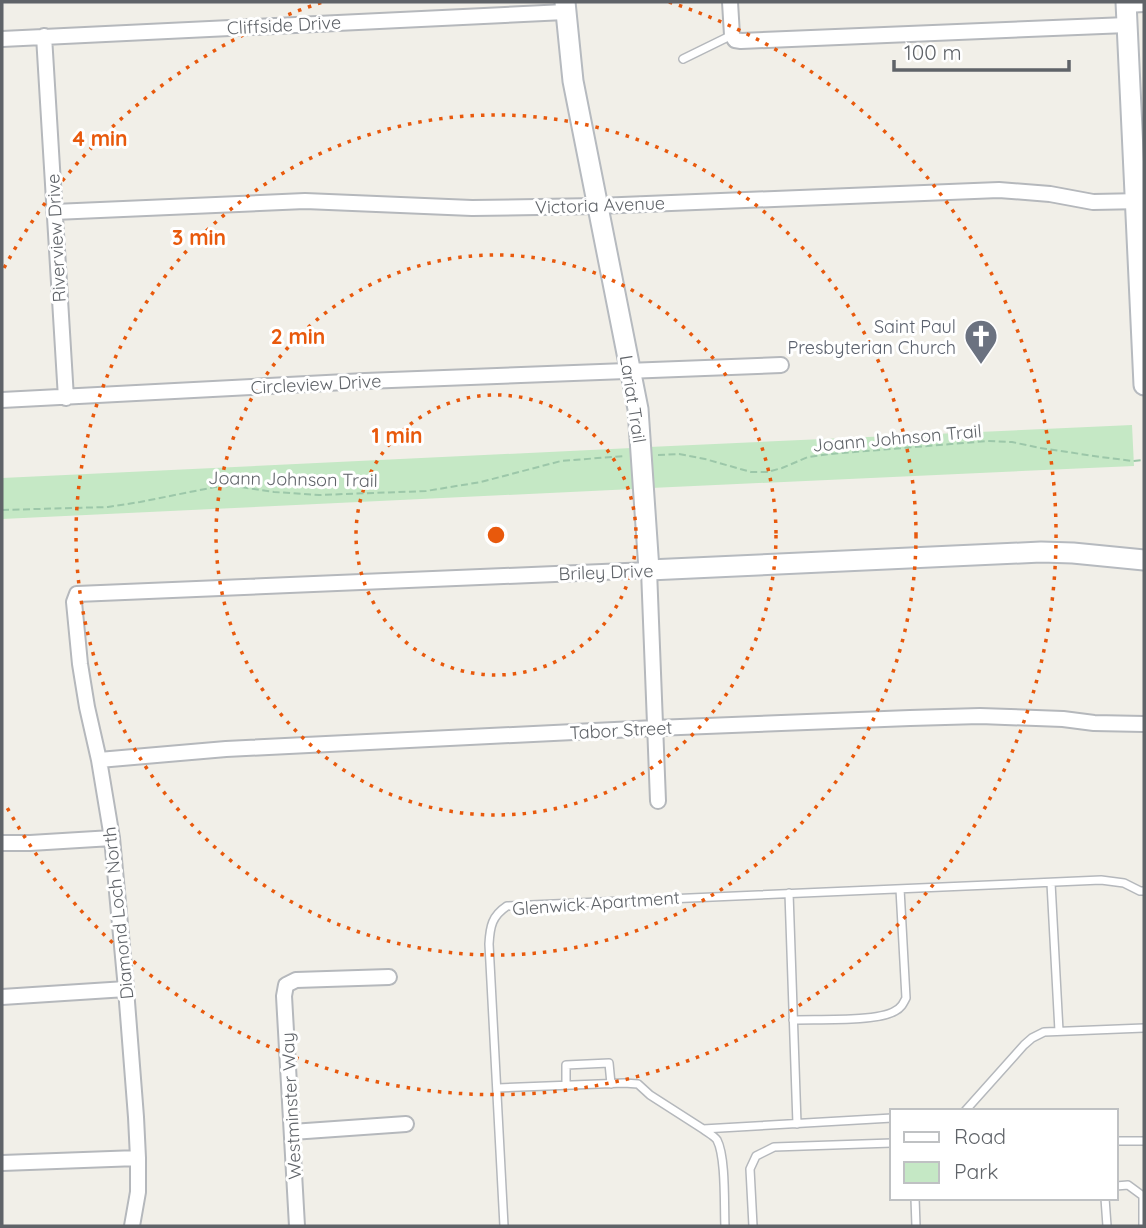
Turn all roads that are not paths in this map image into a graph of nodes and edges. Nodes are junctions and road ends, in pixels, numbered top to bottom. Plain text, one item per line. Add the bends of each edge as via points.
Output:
1 (730, 2) edge
2 (565, 7) edge
3 (1131, 9) edge
4 (44, 36) junction
5 (733, 38) junction
6 (2, 39) edge
7 (683, 58) dead end
8 (1140, 201) edge
9 (597, 206) junction
10 (54, 212) junction
11 (781, 365) dead end
12 (630, 372) junction
13 (1144, 386) edge
14 (66, 398) junction
15 (2, 400) edge
16 (1144, 560) edge
17 (649, 570) junction
18 (74, 602) joint
19 (1144, 724) edge
20 (655, 728) junction
21 (99, 760) junction
22 (658, 801) dead end
23 (112, 838) junction
24 (2, 843) edge
25 (1051, 883) junction
26 (900, 889) junction
27 (1144, 891) edge
28 (789, 893) junction
29 (389, 977) dead end
30 (126, 989) junction
31 (2, 997) edge
32 (793, 1020) junction
33 (1144, 1028) edge
34 (1059, 1031) junction
35 (611, 1084) junction
36 (566, 1085) junction
37 (498, 1088) junction
38 (967, 1109) edge
39 (890, 1118) edge
40 (406, 1124) dead end
41 (797, 1124) junction
42 (703, 1129) junction
43 (292, 1132) junction
44 (1118, 1142) edge
45 (1144, 1142) edge
46 (890, 1143) edge
47 (138, 1158) junction
48 (2, 1163) edge
49 (1118, 1186) edge
50 (915, 1200) edge
51 (1105, 1200) edge
52 (132, 1226) edge
53 (298, 1226) edge
54 (504, 1226) edge
55 (725, 1226) edge
56 (753, 1226) edge
57 (916, 1226) edge
58 (1107, 1226) edge
59 (1143, 1226) edge

1 - 5 street
2 - 4 street, Cliffside Drive
2 - 9 street, Lariat Trail via 573,81
3 - 5 street
3 - 8 street
4 - 6 street, Cliffside Drive
4 - 10 street, Riverview Drive
5 - 7 lane
8 - 9 street, Victoria Avenue via 1093,202 999,190
8 - 13 street
9 - 10 street, Victoria Avenue via 472,208 305,201
9 - 12 street, Lariat Trail
10 - 14 street, Riverview Drive
11 - 12 street, Circleview Drive
12 - 14 street, Circleview Drive
12 - 17 street, Lariat Trail via 638,409
14 - 15 street, Circleview Drive
16 - 17 street, Briley Drive via 1041,552
17 - 18 street, Briley Drive via 77,594
17 - 20 street, Lariat Trail
18 - 21 street, Diamond Loch North via 80,664
19 - 20 street, Tabor Street via 981,716
20 - 21 street, Tabor Street via 226,748
20 - 22 street, Lariat Trail
21 - 23 street, Diamond Loch North
23 - 24 street
23 - 30 street, Diamond Loch North
25 - 26 lane, Glenwick Apartment
25 - 27 lane, Glenwick Apartment via 1101,880
25 - 34 lane
26 - 28 lane, Glenwick Apartment
26 - 32 lane via 906,999 901,1007 874,1017
28 - 32 lane
28 - 37 lane, Glenwick Apartment via 507,906 497,912 489,944
29 - 43 street, Westminster Way via 296,980 286,985
30 - 31 street
30 - 47 street, Diamond Loch North
32 - 41 lane
33 - 34 lane
34 - 38 lane via 1032,1038
35 - 36 lane
35 - 36 lane via 610,1063 566,1065
35 - 42 lane via 638,1084
36 - 37 lane
37 - 54 lane, Glenwick Apartment
39 - 41 lane
40 - 43 street
41 - 42 lane
42 - 55 lane via 716,1138 720,1150
43 - 53 street, Westminster Way
44 - 45 lane
46 - 56 lane via 774,1147 755,1156 750,1169
47 - 48 street
47 - 52 street, Diamond Loch North
49 - 59 lane via 1128,1185 1143,1196
50 - 57 lane
51 - 58 lane

